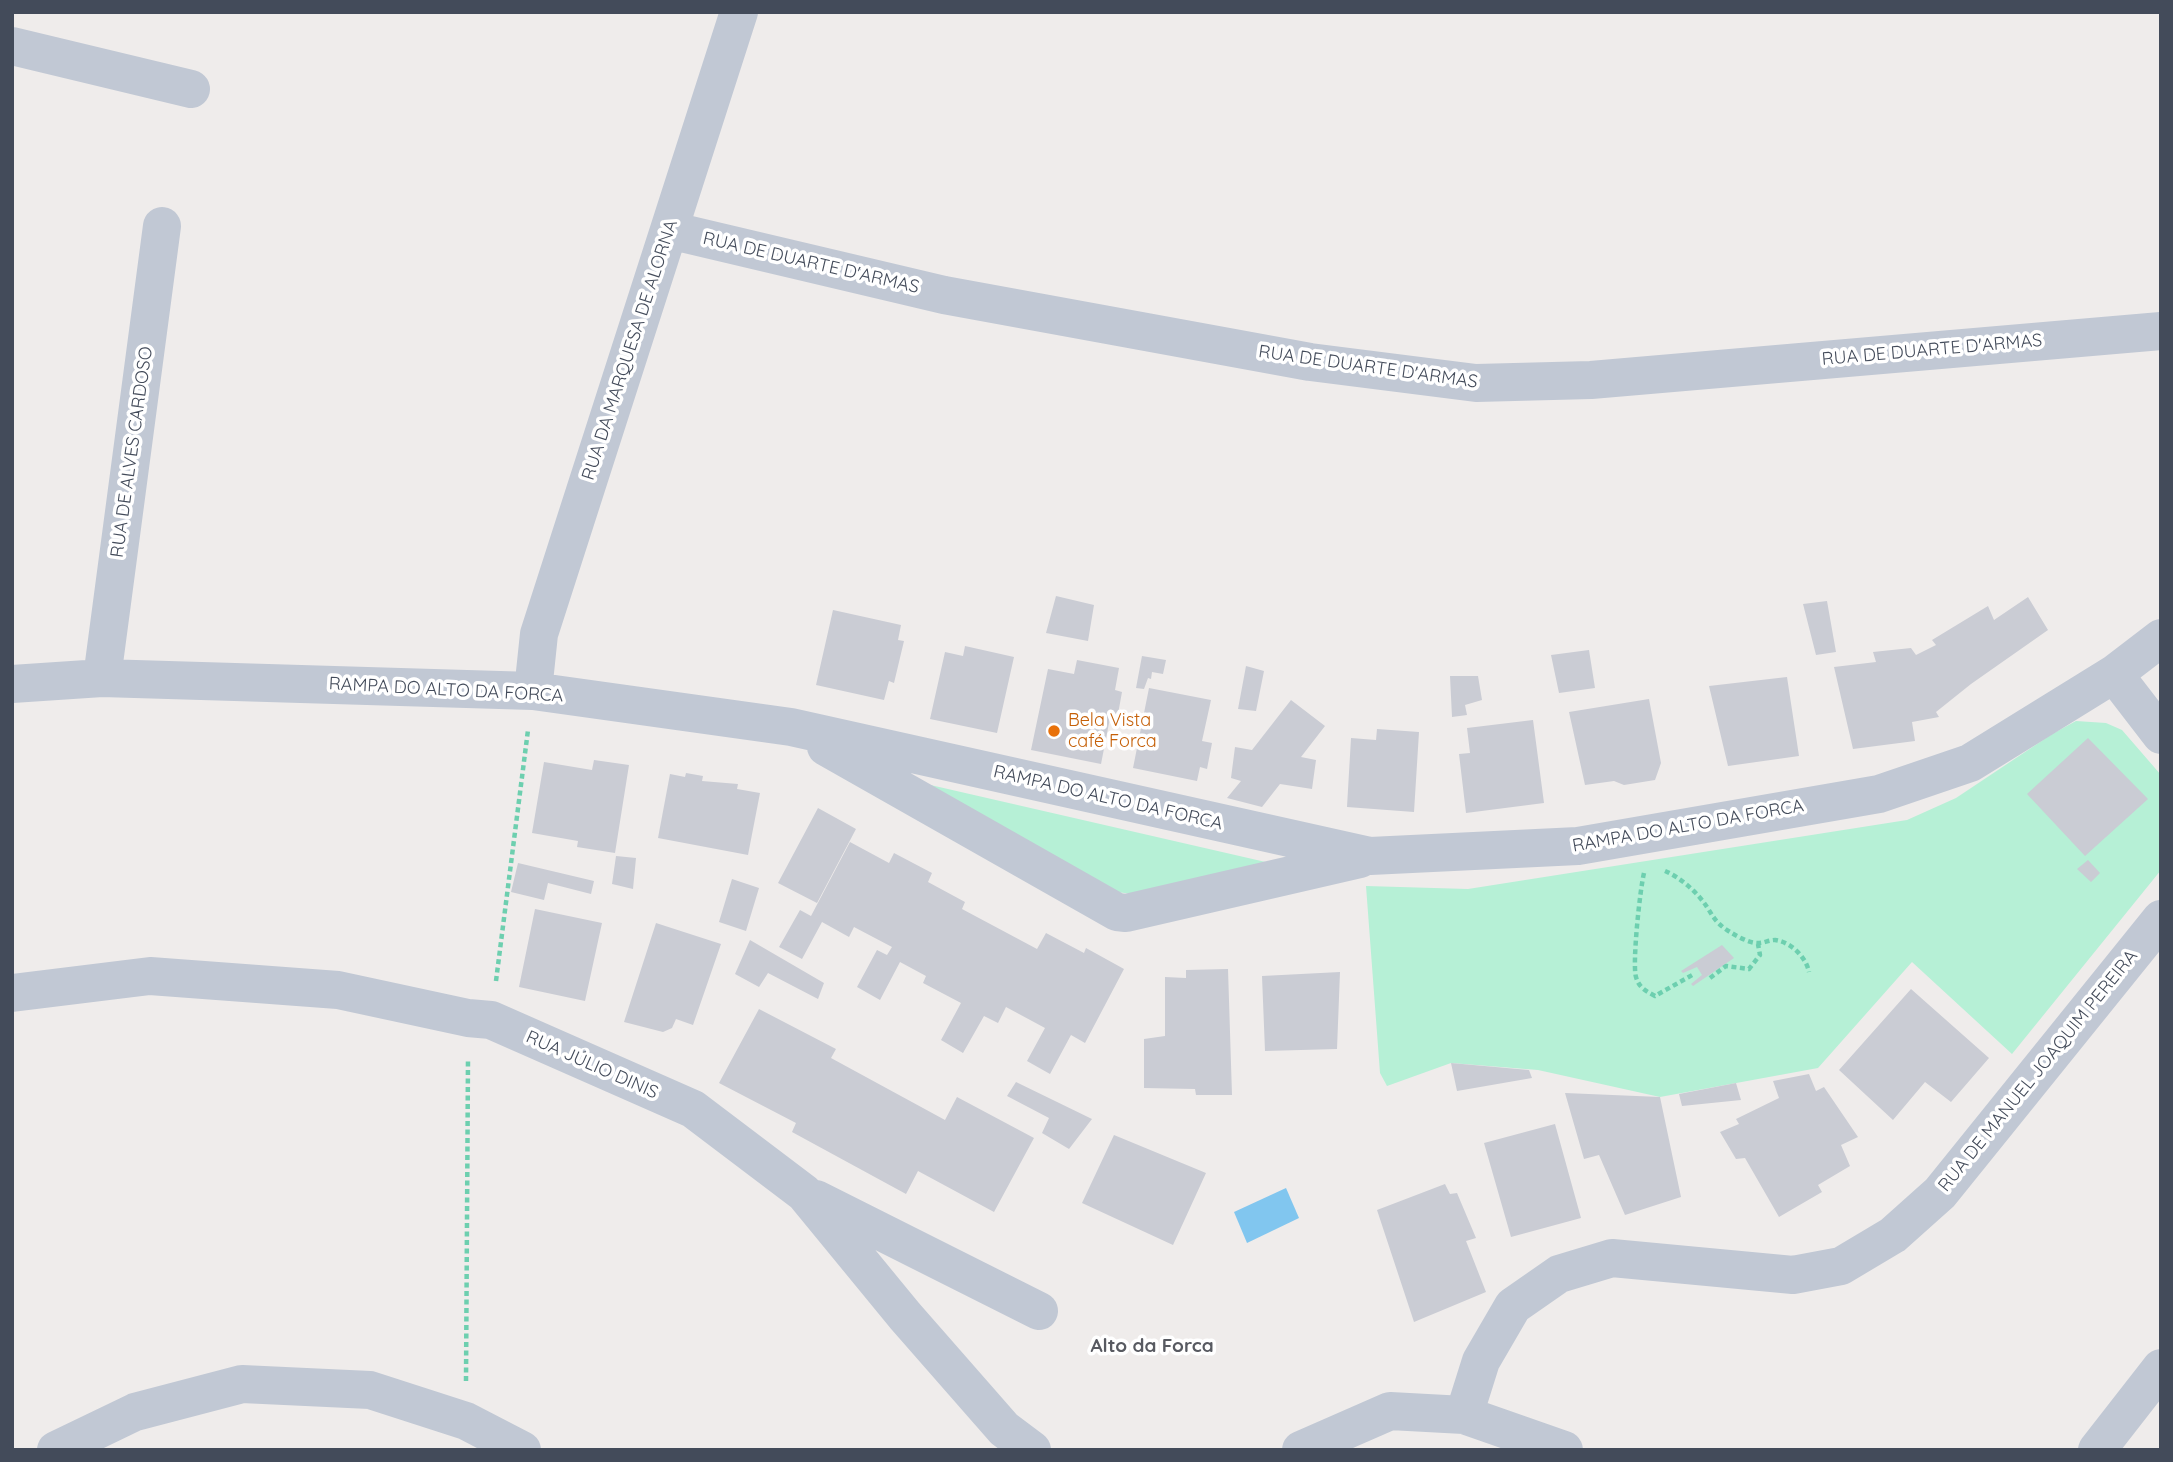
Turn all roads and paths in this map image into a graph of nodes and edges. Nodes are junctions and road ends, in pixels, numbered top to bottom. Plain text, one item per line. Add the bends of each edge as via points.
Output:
1 (739, 12) edge
2 (12, 46) edge
3 (191, 89) dead end
4 (162, 226) dead end
5 (669, 230) junction
6 (2161, 331) edge
7 (2161, 638) edge
8 (2114, 674) junction
9 (102, 678) junction
10 (12, 684) edge
11 (533, 691) junction
12 (791, 727) junction
13 (2161, 735) edge
14 (1653, 845) junction
15 (1370, 856) junction
16 (2161, 919) edge
17 (1758, 944) junction
18 (1809, 972) dead end
19 (1695, 974) dead end
20 (1710, 978) dead end
21 (12, 993) edge
22 (479, 1019) junction
23 (804, 1193) junction
24 (1039, 1311) dead end
25 (2161, 1368) edge
26 (1464, 1415) junction
27 (466, 1421) junction
28 (56, 1450) edge
29 (522, 1450) edge
30 (1032, 1450) edge
31 (1301, 1450) edge
32 (1564, 1450) edge
33 (2097, 1450) edge

1 - 5 street, RUA DA MARQUESA DE ALORNA
2 - 3 street
4 - 9 street, RUA DE ALVES CARDOSO
5 - 6 street, RUA DE DUARTE D'ARMAS via 944,295 1310,362 1476,383 1591,380
5 - 11 street, RUA DA MARQUESA DE ALORNA via 539,634
7 - 8 street, RAMPA DO ALTO DA FORCA
8 - 13 street
8 - 14 street, RAMPA DO ALTO DA FORCA via 1970,763 1879,794
9 - 10 street, RAMPA DO ALTO DA FORCA
9 - 11 street, RAMPA DO ALTO DA FORCA
11 - 12 street, RAMPA DO ALTO DA FORCA
11 - 22 path
12 - 15 street, RAMPA DO ALTO DA FORCA
12 - 15 street via 1117,912
14 - 15 street, RAMPA DO ALTO DA FORCA
14 - 17 path via 1710,915 1725,929
14 - 19 path via 1643,877 1635,976 1641,988 1655,996
16 - 26 street, RUA DE MANUEL JOAQUIM PEREIRA via 1940,1193 1893,1235 1841,1266 1793,1275 1612,1258 1559,1274 1513,1306 1481,1361
17 - 18 path via 1780,941 1798,952
17 - 20 path via 1760,955 1749,969 1726,966
21 - 22 street, RUA JÚLIO DINIS via 150,976 338,990
22 - 23 street, RUA JÚLIO DINIS via 693,1109
22 - 27 path
23 - 24 street
23 - 30 street, RUA JÚLIO DINIS via 1004,1429
25 - 33 street
26 - 31 street via 1390,1412
26 - 32 street
27 - 28 street via 370,1390 242,1384 135,1412
27 - 29 street

